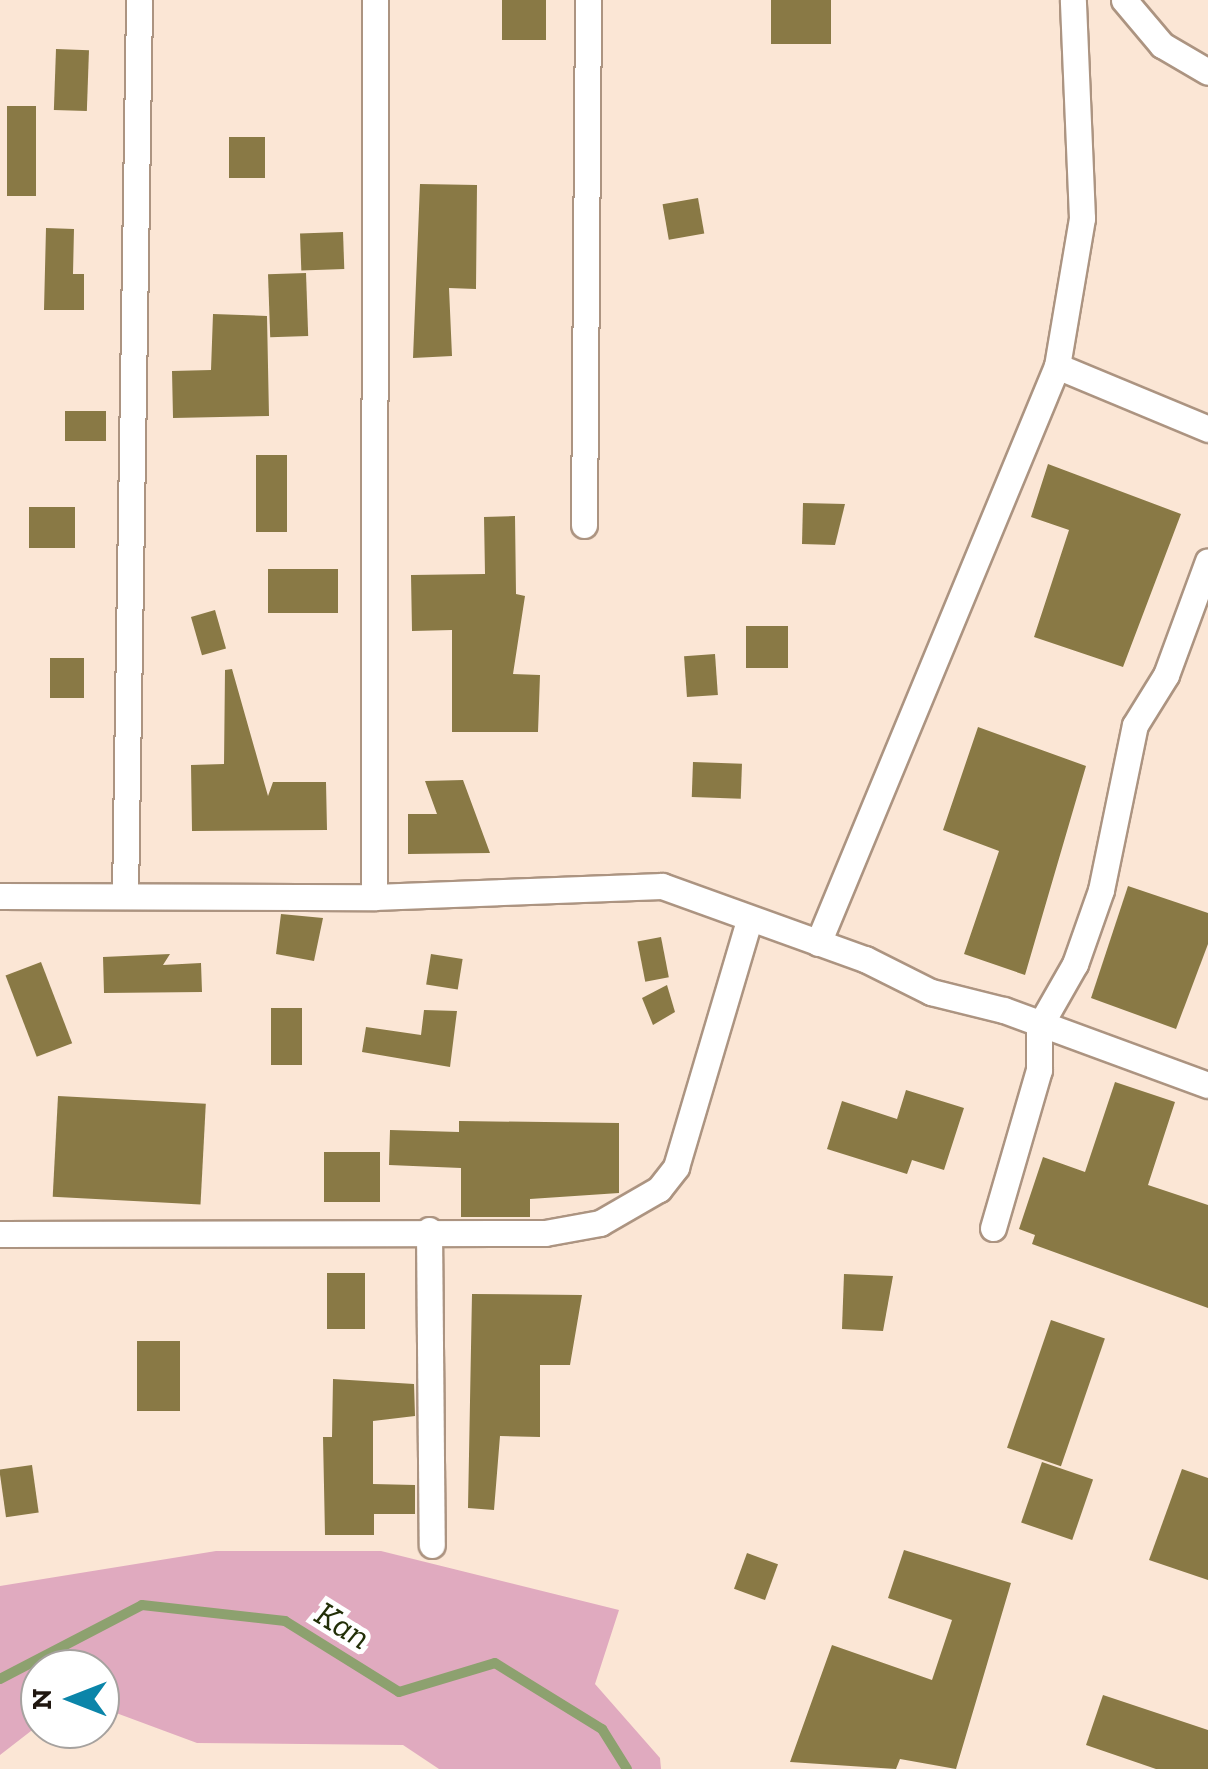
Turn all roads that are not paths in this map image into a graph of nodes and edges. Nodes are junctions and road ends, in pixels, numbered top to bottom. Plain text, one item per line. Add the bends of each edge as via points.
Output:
1 (139, 0) edge
2 (376, 0) edge
3 (588, 0) edge
4 (1073, 0) edge
5 (1124, 0) edge
6 (1208, 72) edge
7 (1057, 366) junction
8 (1208, 428) edge
9 (584, 525) dead end
10 (1208, 561) edge
11 (0, 896) edge
12 (125, 896) junction
13 (374, 897) junction
14 (750, 920) junction
15 (818, 943) junction
16 (1039, 1028) junction
17 (1208, 1085) edge
18 (992, 1228) dead end
19 (429, 1230) junction
20 (0, 1234) edge
21 (432, 1545) dead end

1 - 12 street
2 - 13 street
3 - 9 street
4 - 7 street via 1082,218
5 - 6 street via 1162,46
7 - 8 street
7 - 15 street
10 - 16 street via 1166,675 1135,725 1101,890 1075,964
11 - 12 street
12 - 13 street
13 - 14 street via 662,886
14 - 15 street
14 - 19 street via 690,1130 660,1189 600,1223 545,1233
15 - 16 street
16 - 17 street
16 - 18 street via 1039,1070
19 - 20 street
19 - 21 street

